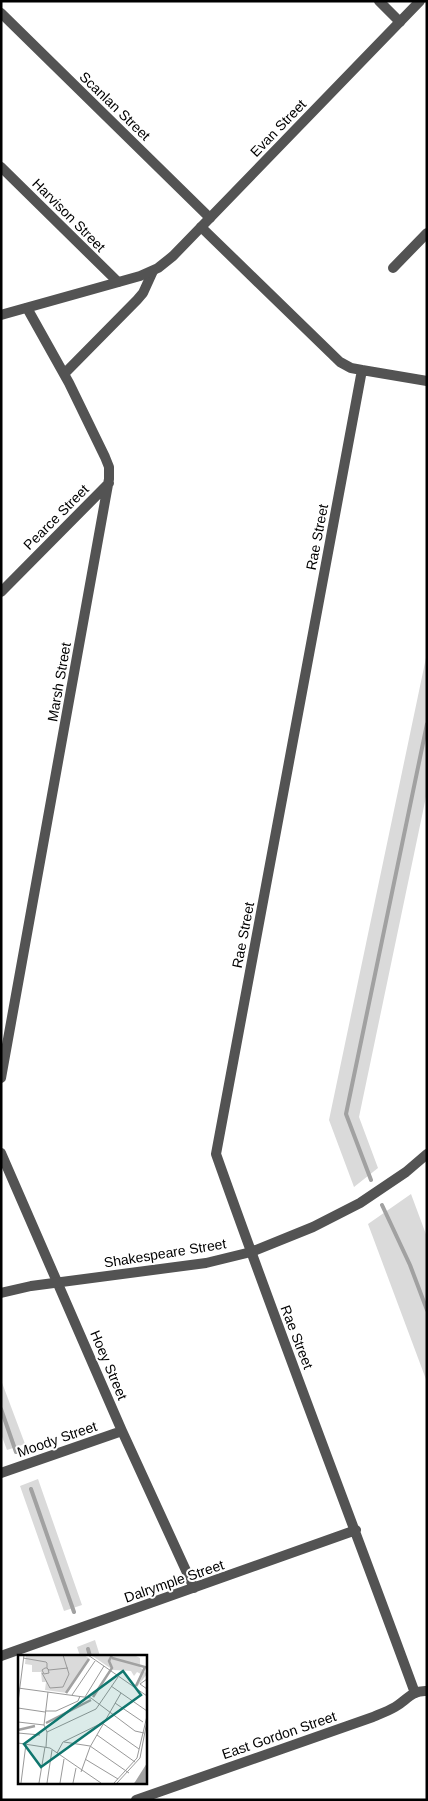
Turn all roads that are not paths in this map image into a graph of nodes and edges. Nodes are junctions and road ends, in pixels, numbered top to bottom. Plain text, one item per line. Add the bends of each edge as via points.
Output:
1 (379, 1) edge
2 (420, 1) edge
3 (1, 13) edge
4 (400, 22) junction
5 (1, 167) edge
6 (210, 218) junction
7 (201, 227) junction
8 (427, 233) edge
9 (393, 268) dead end
10 (153, 271) junction
11 (118, 282) junction
12 (28, 308) junction
13 (1, 315) edge
14 (362, 370) junction
15 (64, 374) junction
16 (427, 381) edge
17 (109, 483) junction
18 (1, 592) edge
19 (11, 1025) junction
20 (1, 1040) edge
21 (1, 1078) edge
22 (1, 1153) edge
23 (427, 1154) edge
24 (251, 1252) junction
25 (59, 1282) junction
26 (1, 1293) edge
27 (122, 1430) junction
28 (1, 1473) edge
29 (356, 1530) junction
30 (194, 1588) junction
31 (1, 1656) edge
32 (427, 1691) edge
33 (415, 1693) junction
34 (136, 1800) edge

1 - 4 street
2 - 4 street, Evan Street
3 - 6 street, Scanlan Street
4 - 6 street, Evan Street
5 - 11 street, Harvison Street
6 - 7 street, Evan Street
7 - 10 street, Evan Street
7 - 14 street via 335,358
8 - 9 street
10 - 11 street, Evan Street
10 - 15 street, Evan Street via 137,300
11 - 12 street, Evan Street
12 - 13 street, Evan Street
12 - 15 street, Marsh Street
14 - 16 street
14 - 24 street, Rae Street via 216,1154
15 - 17 street, Marsh Street via 108,462
17 - 18 street, Pearce Street
17 - 19 street, Marsh Street
19 - 20 street
19 - 21 street, Marsh Street
22 - 25 street, Hoey Street
23 - 24 street, Shakespeare Street via 360,1203 313,1227
24 - 25 street, Shakespeare Street via 206,1263
24 - 29 street, Rae Street
25 - 26 street, Shakespeare Street
25 - 27 street, Hoey Street
27 - 28 street, Moody Street
27 - 30 street, Hoey Street
29 - 30 street, Dalrymple Street
29 - 33 street, Rae Street
30 - 31 street, Dalrymple Street
32 - 33 street, East Gordon Street
33 - 34 street, East Gordon Street via 373,1717

